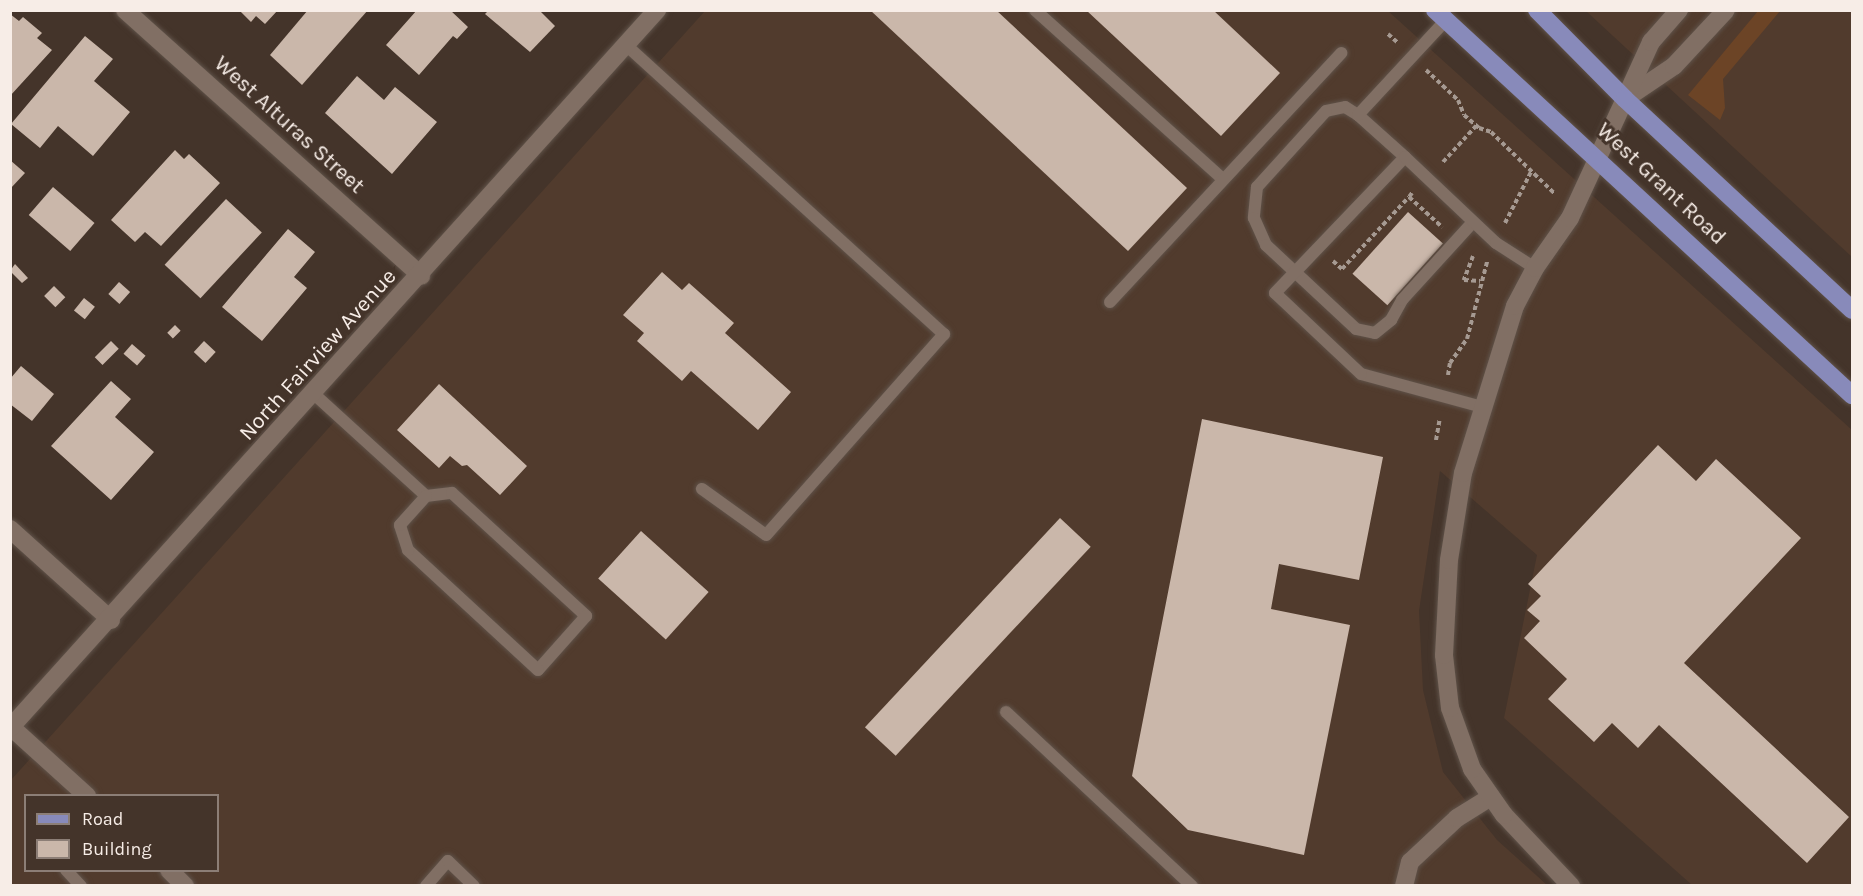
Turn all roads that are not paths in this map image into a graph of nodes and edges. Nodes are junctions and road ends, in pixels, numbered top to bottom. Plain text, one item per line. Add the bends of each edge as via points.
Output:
1 (125, 10) edge
2 (657, 10) edge
3 (1035, 10) edge
4 (1538, 10) edge
5 (1679, 10) edge
6 (1726, 10) edge
7 (1440, 15) edge
8 (626, 45) junction
9 (1341, 53) dead end
10 (1625, 99) junction
11 (1358, 115) junction
12 (1405, 157) junction
13 (1598, 157) junction
14 (1224, 179) junction
15 (1473, 222) junction
16 (1534, 268) junction
17 (1295, 272) junction
18 (421, 276) junction
19 (1110, 302) dead end
20 (1852, 310) edge
21 (314, 394) junction
22 (1852, 395) edge
23 (1482, 407) junction
24 (702, 489) dead end
25 (426, 496) junction
26 (10, 529) edge
27 (111, 620) junction
28 (1006, 712) dead end
29 (11, 727) edge
30 (86, 794) edge
31 (1491, 797) junction
32 (68, 872) edge
33 (171, 872) edge
34 (81, 885) edge
35 (185, 885) edge
36 (426, 885) edge
37 (474, 885) edge
38 (1192, 885) edge
39 (1404, 885) edge
40 (1571, 885) edge

1 - 18 street, West Alturas Street
2 - 8 street, North Fairview Avenue
3 - 14 lane
4 - 10 main road, West Grant Road
5 - 10 street via 1652,42
6 - 10 street via 1674,66
7 - 11 lane via 1412,57
7 - 13 main road, West Grant Road
8 - 18 street, North Fairview Avenue
8 - 24 lane via 944,334 766,535
9 - 14 lane
10 - 13 street
10 - 20 main road, West Grant Road
11 - 12 lane
11 - 17 lane via 1345,107 1326,111 1257,186 1254,218 1258,234
12 - 15 lane
12 - 17 lane
13 - 16 street via 1574,210
13 - 22 main road, West Grant Road
14 - 19 lane
15 - 16 lane
15 - 17 lane via 1402,300 1391,320 1375,333 1356,329
16 - 23 street via 1515,306
17 - 23 lane via 1275,293 1361,374
18 - 21 street, North Fairview Avenue
21 - 25 lane
21 - 27 street, North Fairview Avenue
23 - 31 street via 1463,473 1451,549 1444,655 1450,708 1472,769
25 - 25 lane via 452,493 586,616 538,670 408,550 400,525
26 - 27 street
27 - 29 street, North Fairview Avenue
28 - 38 lane
29 - 30 street
31 - 39 street via 1457,818 1410,862
31 - 40 street
32 - 34 lane
33 - 35 street
36 - 37 lane via 448,861

